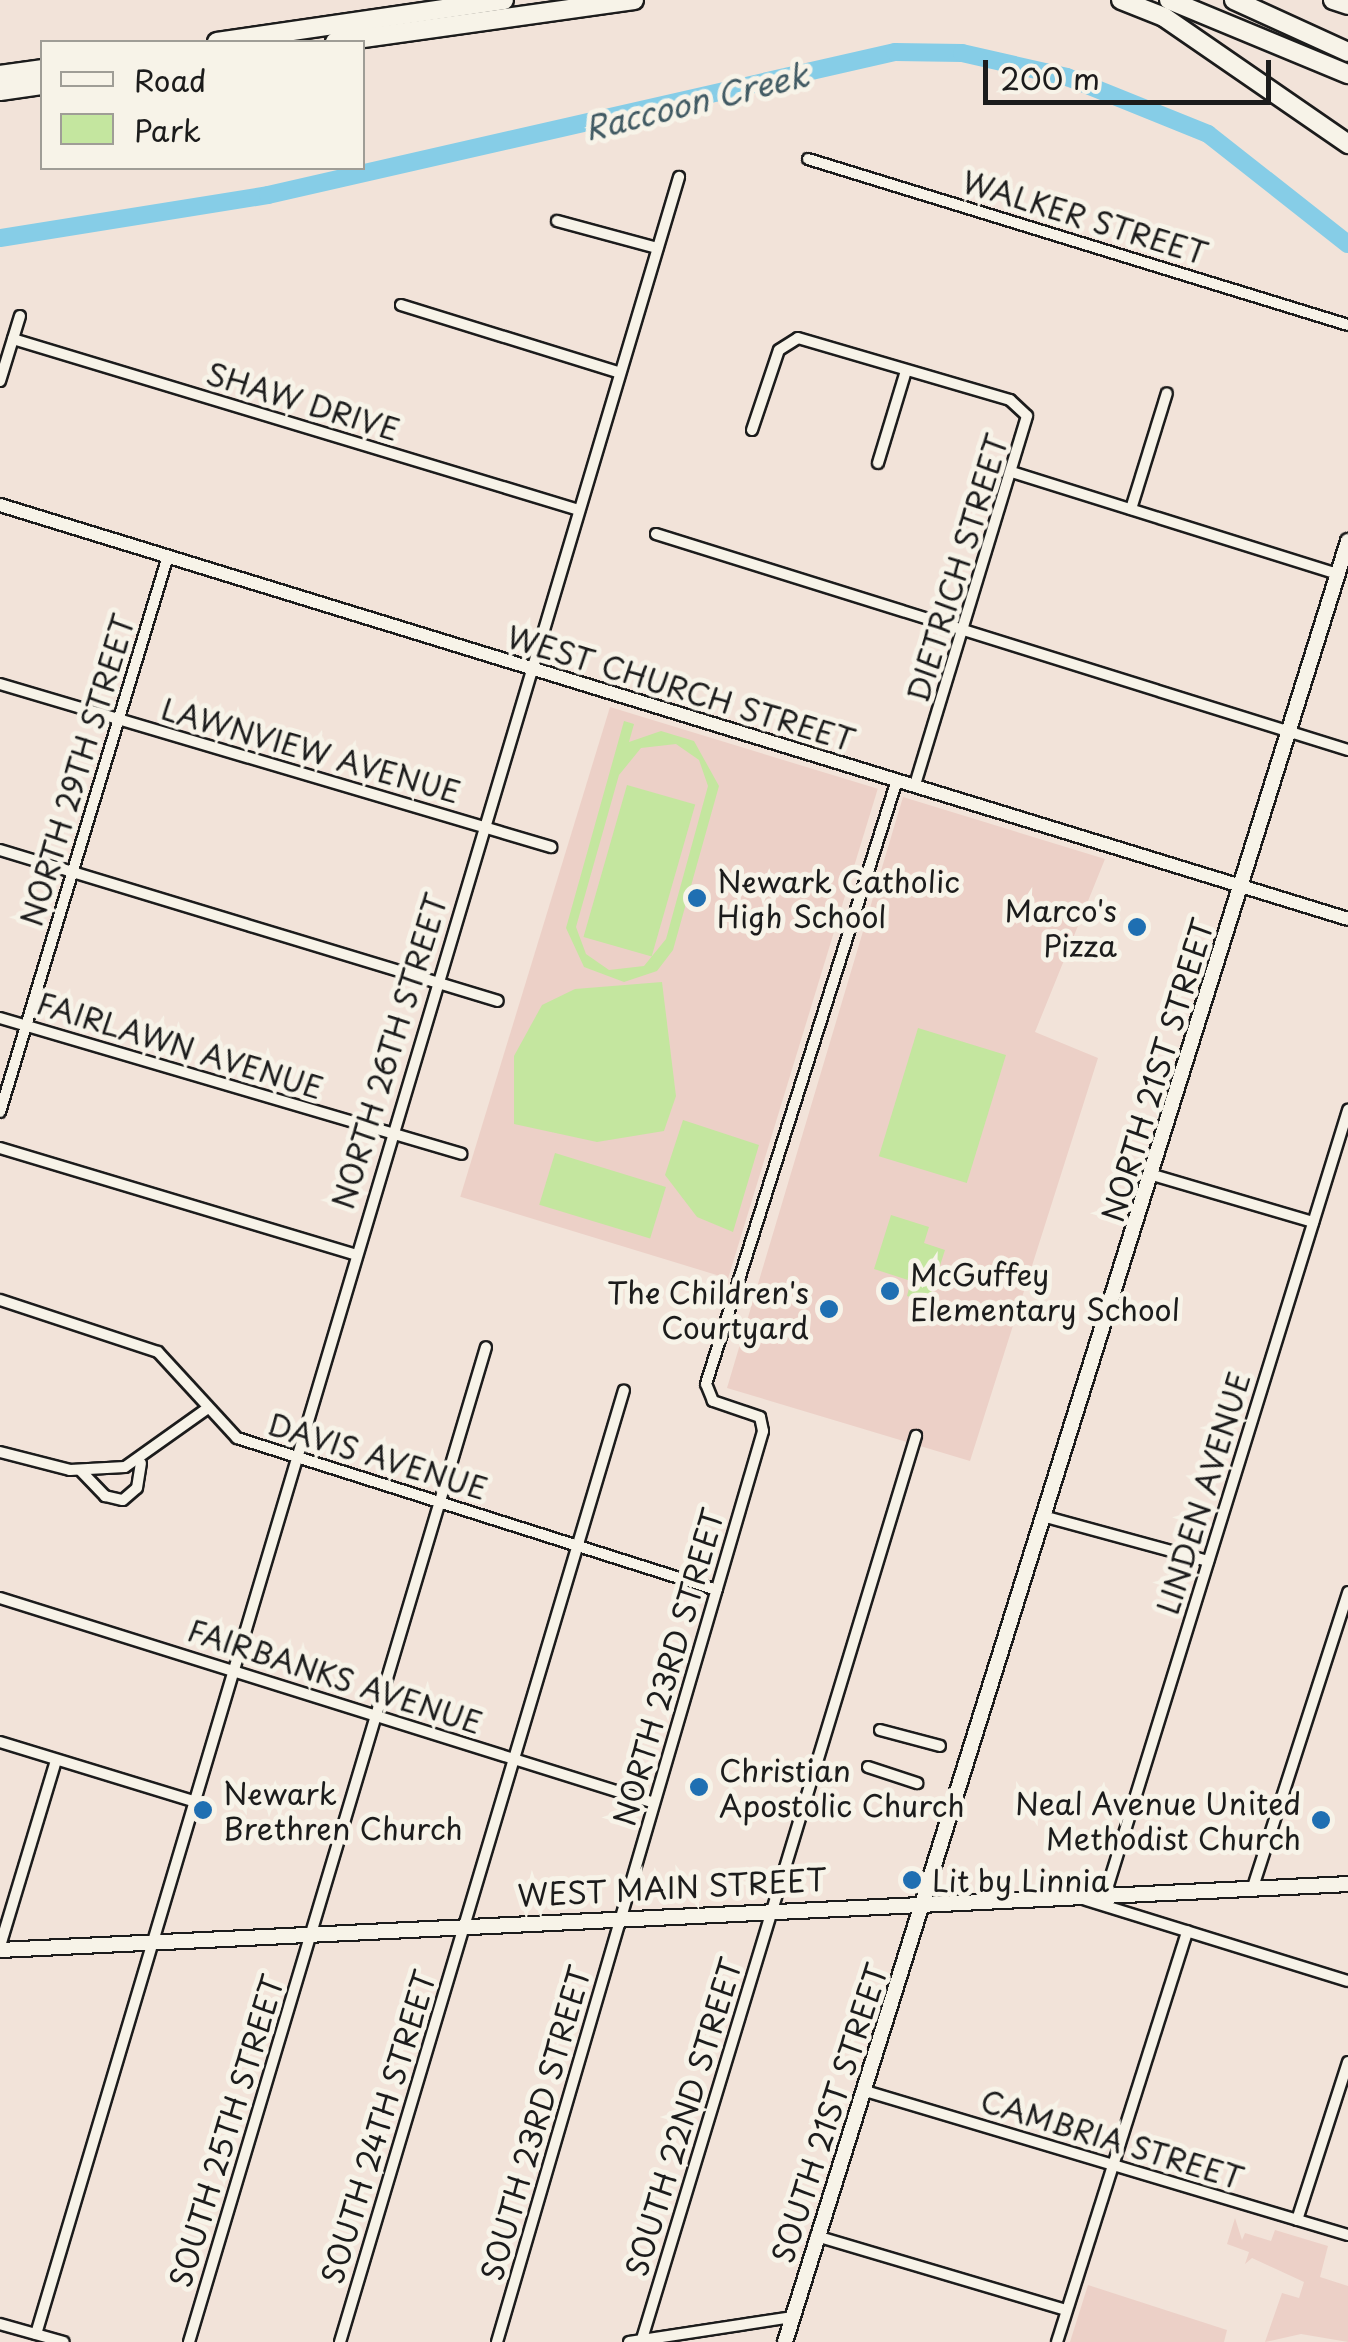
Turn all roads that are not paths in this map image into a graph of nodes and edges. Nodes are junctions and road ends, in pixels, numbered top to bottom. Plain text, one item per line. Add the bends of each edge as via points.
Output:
1 (504, 0) edge
2 (634, 0) edge
3 (1121, 0) edge
4 (1169, 0) edge
5 (1234, 0) edge
6 (1333, 0) edge
7 (1348, 5) edge
8 (231, 40) edge
9 (349, 40) edge
10 (1348, 52) edge
11 (40, 69) edge
12 (1348, 74) edge
13 (0, 75) edge
14 (40, 85) edge
15 (0, 91) edge
16 (1348, 144) edge
17 (808, 159) dead end
18 (679, 176) dead end
19 (557, 221) dead end
20 (657, 248) junction
21 (401, 305) dead end
22 (20, 316) dead end
23 (1348, 326) edge
24 (12, 340) junction
25 (906, 371) junction
26 (618, 372) junction
27 (0, 380) edge
28 (1167, 393) dead end
29 (752, 430) dead end
30 (878, 464) dead end
31 (1015, 473) junction
32 (0, 505) edge
33 (579, 510) junction
34 (1131, 510) junction
35 (656, 534) dead end
36 (1348, 540) edge
37 (168, 556) junction
38 (1338, 574) junction
39 (964, 630) junction
40 (531, 668) junction
41 (0, 684) edge
42 (118, 719) junction
43 (1290, 731) junction
44 (1348, 750) edge
45 (897, 780) junction
46 (915, 785) junction
47 (482, 826) junction
48 (551, 847) dead end
49 (0, 850) edge
50 (72, 872) junction
51 (1243, 886) junction
52 (1348, 918) edge
53 (435, 982) junction
54 (498, 1001) dead end
55 (0, 1018) edge
56 (26, 1026) junction
57 (1348, 1110) edge
58 (0, 1112) edge
59 (390, 1133) junction
60 (0, 1148) edge
61 (461, 1154) dead end
62 (1153, 1175) junction
63 (1314, 1222) junction
64 (353, 1254) junction
65 (0, 1300) edge
66 (486, 1347) dead end
67 (624, 1390) dead end
68 (208, 1408) junction
69 (916, 1436) dead end
70 (0, 1452) edge
71 (292, 1456) junction
72 (141, 1463) junction
73 (81, 1471) junction
74 (440, 1499) junction
75 (1046, 1517) junction
76 (578, 1545) junction
77 (1208, 1561) junction
78 (717, 1590) junction
79 (1348, 1592) edge
80 (0, 1598) edge
81 (228, 1668) junction
82 (376, 1715) junction
83 (880, 1730) dead end
84 (0, 1742) edge
85 (940, 1746) dead end
86 (514, 1759) junction
87 (56, 1760) junction
88 (868, 1767) dead end
89 (917, 1783) dead end
90 (200, 1804) junction
91 (654, 1804) junction
92 (1348, 1884) edge
93 (1253, 1887) junction
94 (1106, 1892) junction
95 (1065, 1893) junction
96 (926, 1901) junction
97 (772, 1909) junction
98 (620, 1917) junction
99 (464, 1926) junction
100 (1187, 1931) junction
101 (310, 1934) junction
102 (156, 1942) junction
103 (0, 1948) edge
104 (1348, 1980) edge
105 (1348, 2062) edge
106 (862, 2090) junction
107 (1112, 2166) junction
108 (1296, 2220) junction
109 (816, 2236) junction
110 (1348, 2236) edge
111 (1066, 2310) junction
112 (793, 2317) junction
113 (0, 2324) edge
114 (36, 2334) junction
115 (636, 2341) edge
116 (64, 2342) edge
117 (188, 2342) edge
118 (340, 2342) edge
119 (497, 2342) edge
120 (785, 2342) edge
121 (1057, 2342) edge

1 - 8 highway
2 - 9 highway
3 - 16 highway via 1173,22
4 - 12 highway
5 - 10 highway
6 - 7 highway
11 - 13 highway
14 - 15 highway
17 - 23 street, WALKER STREET
18 - 20 street, NORTH 26TH STREET
19 - 20 street
20 - 26 street, NORTH 26TH STREET
21 - 26 street
22 - 24 street
24 - 27 street
24 - 33 street, SHAW DRIVE
25 - 29 street, DIETRICH STREET via 790,340
25 - 30 street
25 - 31 street, DIETRICH STREET via 1020,406 1028,420
26 - 33 street, NORTH 26TH STREET
28 - 34 street
31 - 34 street
31 - 39 street, DIETRICH STREET
32 - 37 street, WEST CHURCH STREET
33 - 40 street, NORTH 26TH STREET
34 - 38 street
35 - 39 street
36 - 38 main road, NORTH 21ST STREET
37 - 40 street, WEST CHURCH STREET
37 - 42 street, NORTH 29TH STREET
38 - 43 main road, NORTH 21ST STREET
39 - 43 street
39 - 46 street, DIETRICH STREET
40 - 45 street, WEST CHURCH STREET
40 - 47 street, NORTH 26TH STREET
41 - 42 street, LAWNVIEW AVENUE
42 - 47 street, LAWNVIEW AVENUE
42 - 50 street, NORTH 29TH STREET
43 - 44 street
43 - 51 main road, NORTH 21ST STREET
45 - 46 street, WEST CHURCH STREET
45 - 78 street, NORTH 23RD STREET via 705,1394 760,1417 764,1431
46 - 51 street, WEST CHURCH STREET
47 - 48 street, LAWNVIEW AVENUE
47 - 53 street, NORTH 26TH STREET
49 - 50 street
50 - 53 street
50 - 56 street, NORTH 29TH STREET
51 - 52 street, WEST CHURCH STREET
51 - 62 main road, NORTH 21ST STREET
53 - 54 street
53 - 59 street, NORTH 26TH STREET
55 - 56 street, FAIRLAWN AVENUE
56 - 58 street, NORTH 29TH STREET
56 - 59 street, FAIRLAWN AVENUE
57 - 63 street, LINDEN AVENUE
59 - 61 street, FAIRLAWN AVENUE
59 - 64 street, NORTH 26TH STREET
60 - 64 street
62 - 63 street
62 - 75 main road, NORTH 21ST STREET
63 - 77 street, LINDEN AVENUE
64 - 71 street, NORTH 26TH STREET
65 - 68 street, DAVIS AVENUE via 141,1343
66 - 74 street, SOUTH 25TH STREET
67 - 76 street, SOUTH 24TH STREET
68 - 71 street, DAVIS AVENUE via 236,1438
68 - 72 street
69 - 97 street, SOUTH 22ND STREET
70 - 73 street
71 - 74 street, DAVIS AVENUE
71 - 81 street, NORTH 26TH STREET
72 - 73 street
72 - 73 street via 137,1488 123,1500 104,1496
74 - 76 street, DAVIS AVENUE
74 - 82 street, SOUTH 25TH STREET
75 - 77 street
75 - 96 main road, NORTH 21ST STREET
76 - 78 street, DAVIS AVENUE
76 - 86 street, SOUTH 24TH STREET
77 - 94 street, LINDEN AVENUE
78 - 91 street, NORTH 23RD STREET
79 - 93 street
80 - 81 street, FAIRBANKS AVENUE
81 - 82 street, FAIRBANKS AVENUE
81 - 90 street, NORTH 26TH STREET
82 - 86 street, FAIRBANKS AVENUE
82 - 101 street, SOUTH 25TH STREET
83 - 85 street
84 - 87 street
86 - 91 street, FAIRBANKS AVENUE
86 - 99 street, SOUTH 24TH STREET
87 - 90 street
87 - 103 street
88 - 89 street
90 - 102 street, NORTH 26TH STREET
91 - 98 street, NORTH 23RD STREET
92 - 93 main road, WEST MAIN STREET
93 - 94 main road, WEST MAIN STREET
94 - 95 main road, WEST MAIN STREET
95 - 96 main road, WEST MAIN STREET
95 - 100 street
96 - 97 main road, WEST MAIN STREET
96 - 106 main road, SOUTH 21ST STREET
97 - 98 main road, WEST MAIN STREET
97 - 115 street, SOUTH 22ND STREET
98 - 99 main road, WEST MAIN STREET
98 - 119 street, SOUTH 23RD STREET
99 - 101 main road, WEST MAIN STREET
99 - 118 street, SOUTH 24TH STREET
100 - 104 street
100 - 107 street
101 - 102 main road, WEST MAIN STREET
101 - 117 street, SOUTH 25TH STREET
102 - 103 main road, WEST MAIN STREET
102 - 114 street, NORTH 26TH STREET
105 - 108 street
106 - 107 street, CAMBRIA STREET
106 - 109 main road, SOUTH 21ST STREET
107 - 108 street, CAMBRIA STREET
107 - 111 street
108 - 110 street, CAMBRIA STREET
109 - 111 street
109 - 112 main road, SOUTH 21ST STREET
111 - 121 street
112 - 115 street
112 - 120 main road, SOUTH 21ST STREET
113 - 114 street
114 - 116 street

